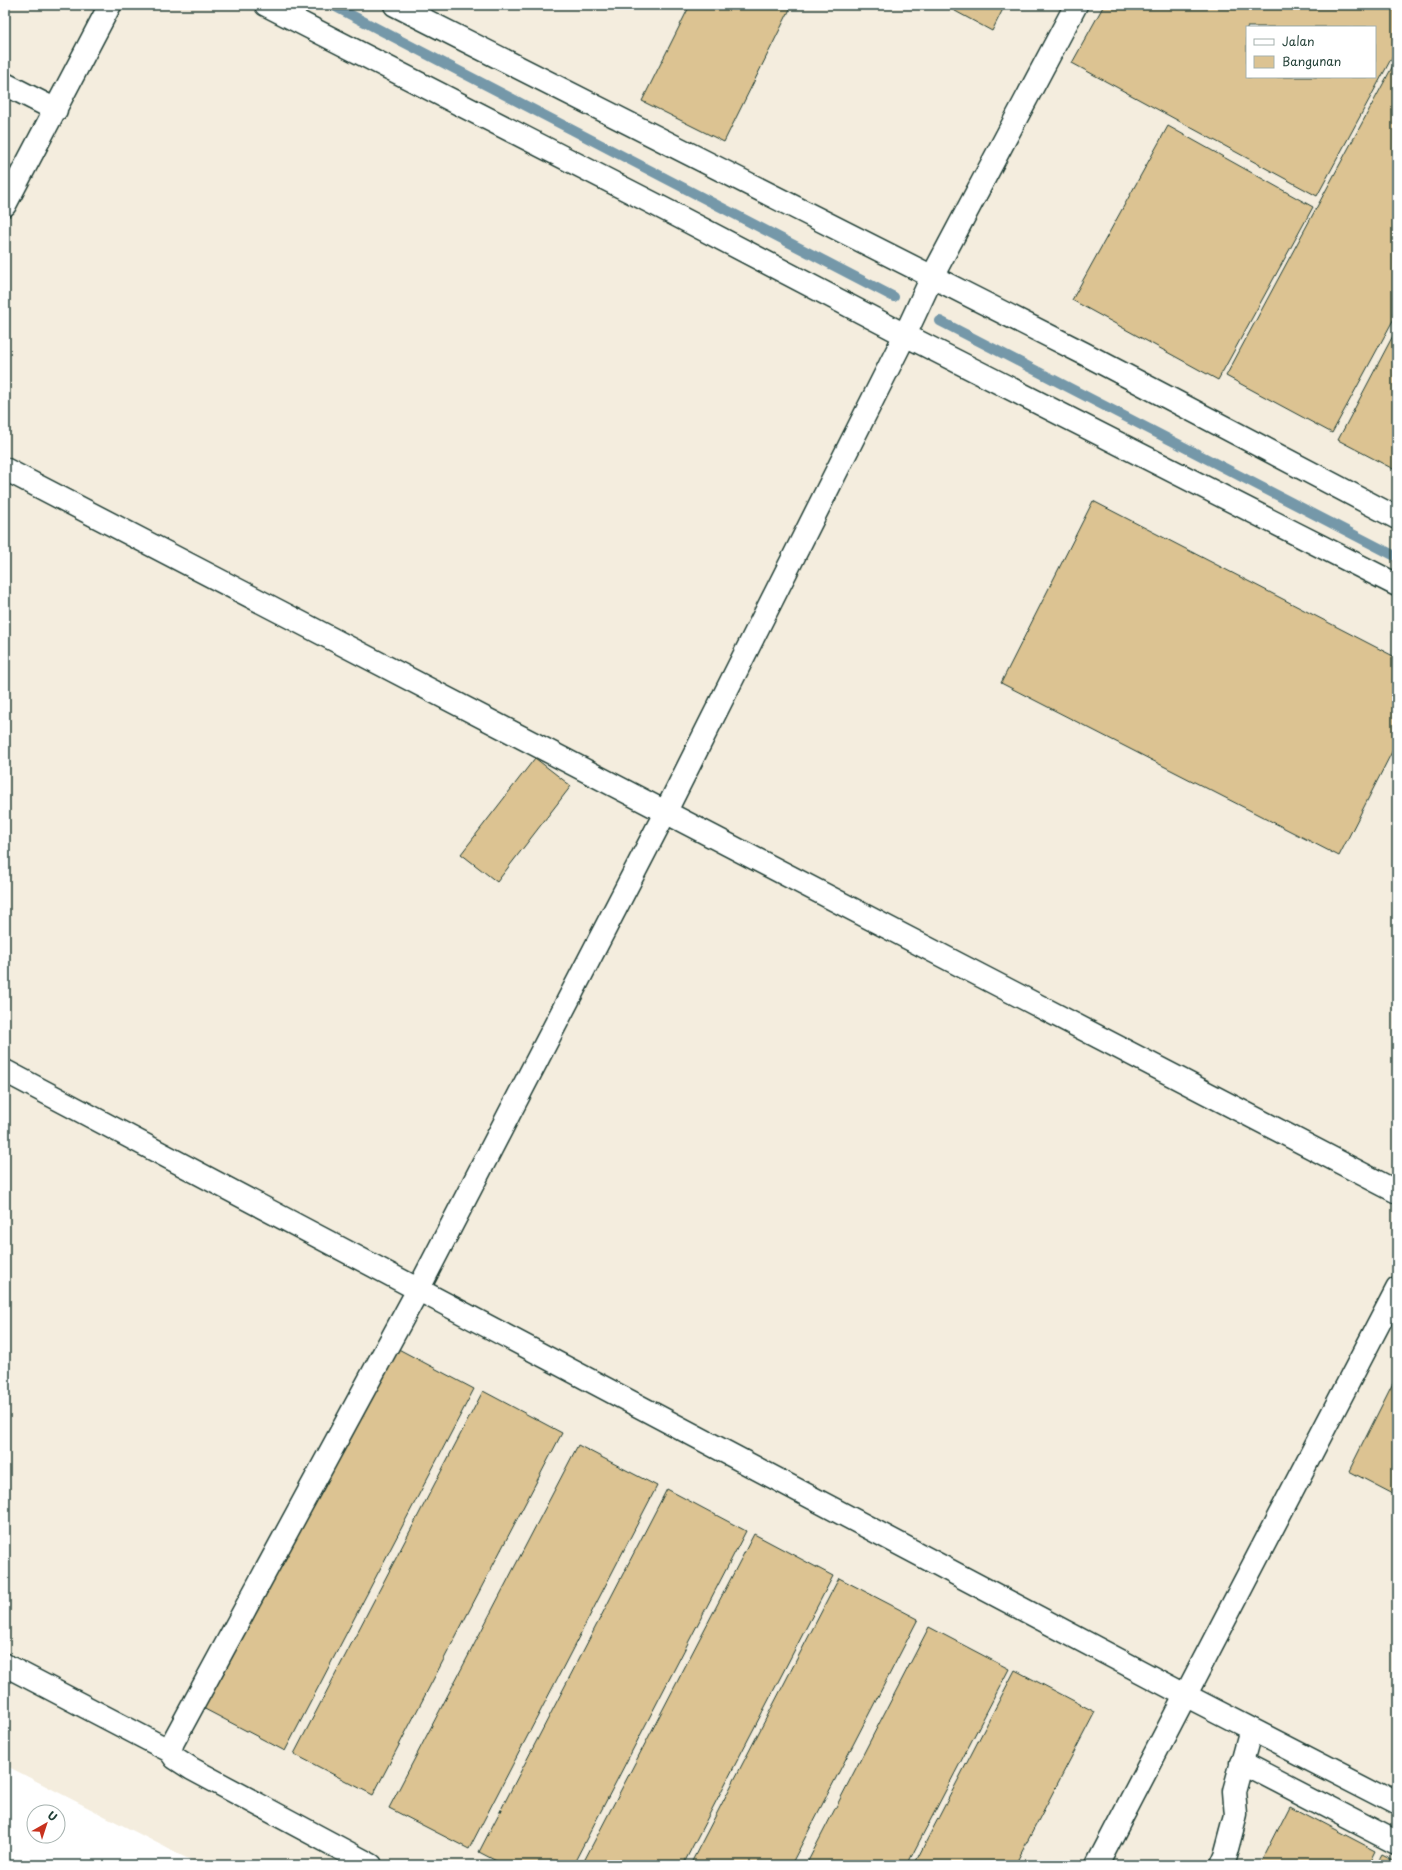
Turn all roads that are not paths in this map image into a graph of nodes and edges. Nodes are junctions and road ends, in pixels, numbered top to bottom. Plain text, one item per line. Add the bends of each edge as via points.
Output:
1 (110, 5) edge
2 (266, 5) edge
3 (395, 5) edge
4 (1076, 5) edge
5 (5, 84) edge
6 (56, 110) junction
7 (5, 205) edge
8 (932, 277) junction
9 (905, 335) junction
10 (5, 469) edge
11 (1397, 518) edge
12 (1397, 585) edge
13 (665, 813) junction
14 (5, 1071) edge
15 (1397, 1192) edge
16 (1397, 1289) edge
17 (418, 1290) junction
18 (5, 1665) edge
19 (1184, 1695) junction
20 (1251, 1729) junction
21 (170, 1751) junction
22 (1241, 1762) junction
23 (1397, 1804) edge
24 (1397, 1843) edge
25 (372, 1865) edge
26 (1097, 1865) edge
27 (1221, 1865) edge

1 - 6 street
2 - 9 street
3 - 8 street
4 - 8 street
5 - 6 street
6 - 7 street
8 - 9 street
8 - 11 street via 1083,353
9 - 12 street
9 - 13 street
10 - 13 street
13 - 15 street
13 - 17 street
14 - 17 street
16 - 19 street
17 - 19 street
17 - 21 street via 179,1729
18 - 21 street
19 - 20 street
19 - 26 street
20 - 22 street
20 - 23 street
21 - 25 street via 175,1758 196,1771
22 - 24 street
22 - 27 street via 1234,1791 1236,1815

